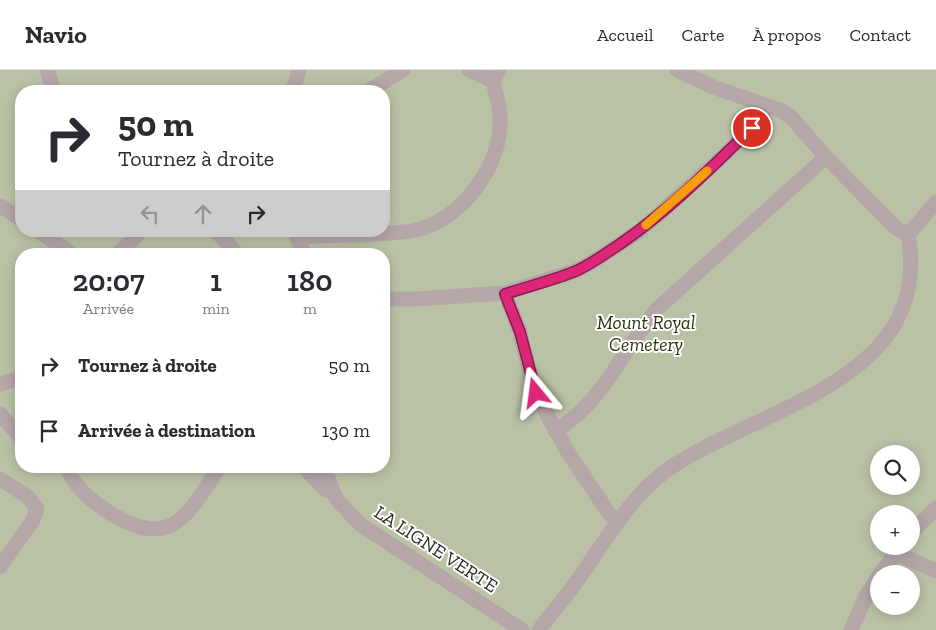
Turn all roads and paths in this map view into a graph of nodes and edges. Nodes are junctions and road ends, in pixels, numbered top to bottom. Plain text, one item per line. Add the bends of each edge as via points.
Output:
1 (46, 70) edge
2 (299, 70) edge
3 (403, 70) edge
4 (469, 70) edge
5 (677, 70) edge
6 (496, 76) edge
7 (52, 85) edge
8 (295, 85) edge
9 (379, 85) edge
10 (765, 106) junction
11 (826, 157) junction
12 (936, 202) edge
13 (0, 206) edge
14 (15, 215) edge
15 (390, 233) edge
16 (908, 235) junction
17 (48, 237) edge
18 (135, 237) edge
19 (221, 237) edge
20 (63, 248) edge
21 (124, 248) edge
22 (232, 248) edge
23 (505, 294) junction
24 (390, 299) edge
25 (15, 380) edge
26 (0, 384) edge
27 (0, 414) edge
28 (15, 431) edge
29 (555, 431) junction
30 (69, 473) edge
31 (215, 473) edge
32 (309, 473) edge
33 (326, 473) edge
34 (0, 479) edge
35 (333, 492) junction
36 (936, 508) edge
37 (617, 522) junction
38 (920, 524) edge
39 (895, 555) edge
40 (908, 555) edge
41 (887, 565) edge
42 (0, 567) edge
43 (936, 571) edge
44 (870, 589) edge
45 (522, 630) edge
46 (539, 630) edge
47 (851, 630) edge

1 - 7 lane
2 - 8 lane
3 - 9 lane
4 - 6 lane
5 - 10 lane
6 - 15 lane via 500,120 498,138 482,178 465,201 435,224
10 - 11 lane via 790,116
10 - 23 lane via 761,119 641,230 578,270
11 - 16 lane via 896,228
11 - 29 lane via 658,308 595,398 570,422
12 - 16 lane
13 - 14 lane
16 - 37 lane via 912,247 912,303 893,340 830,390 679,462 662,474
17 - 20 lane
18 - 21 lane
19 - 22 lane
23 - 24 lane
23 - 29 lane via 520,332 536,393
25 - 26 lane
27 - 28 lane
29 - 37 lane
30 - 31 lane via 81,492 98,506 134,526 149,529 166,527 179,520 193,507
32 - 35 lane via 326,490
33 - 35 lane, LA LIGNE VERTE
34 - 42 lane via 27,496 37,509 33,520
35 - 45 lane, LA LIGNE VERTE via 348,512 374,534
36 - 38 lane
37 - 46 lane via 574,586
39 - 41 lane
40 - 43 lane
44 - 47 lane

